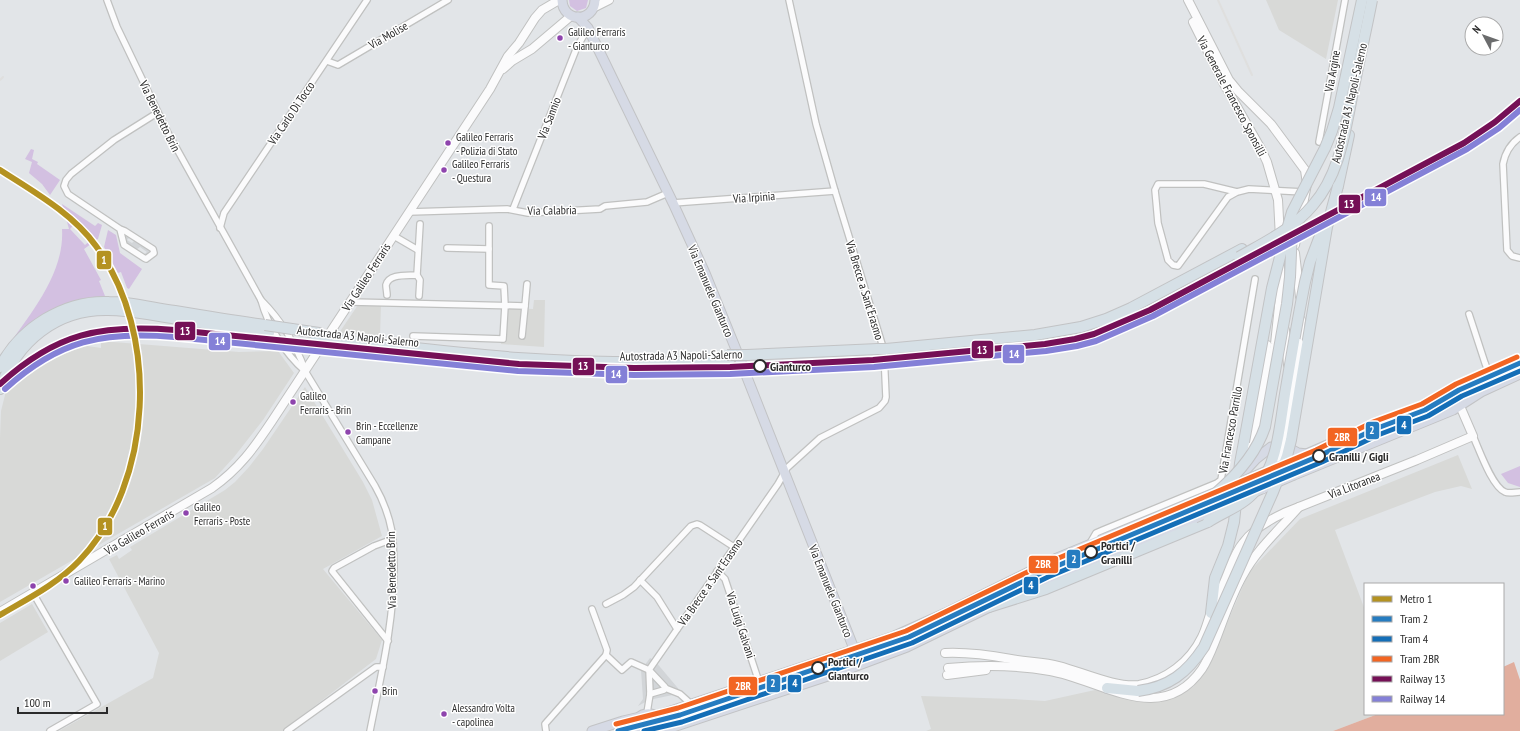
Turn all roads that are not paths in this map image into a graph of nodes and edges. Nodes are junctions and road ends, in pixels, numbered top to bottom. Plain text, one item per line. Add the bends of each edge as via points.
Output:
1 (106, 0) edge
2 (367, 0) edge
3 (448, 0) edge
4 (545, 0) edge
5 (561, 0) edge
6 (609, 0) edge
7 (789, 0) edge
8 (1181, 0) edge
9 (1188, 0) edge
10 (1345, 0) edge
11 (1362, 0) edge
12 (1368, 0) edge
13 (1372, 0) edge
14 (1377, 0) edge
15 (592, 8) edge
16 (575, 16) junction
17 (535, 18) junction
18 (588, 28) junction
19 (527, 30) junction
20 (544, 39) junction
21 (327, 60) junction
22 (500, 72) junction
23 (157, 113) junction
24 (1520, 137) edge
25 (1319, 142) dead end
26 (1338, 186) junction
27 (1276, 190) junction
28 (835, 191) junction
29 (1237, 192) junction
30 (668, 194) junction
31 (1303, 194) junction
32 (673, 203) junction
33 (513, 209) junction
34 (409, 212) junction
35 (420, 224) dead end
36 (489, 226) dead end
37 (220, 228) junction
38 (120, 230) junction
39 (394, 236) junction
40 (1295, 244) junction
41 (447, 248) dead end
42 (489, 248) junction
43 (418, 250) junction
44 (1240, 253) junction
45 (1520, 258) edge
46 (1280, 267) junction
47 (417, 275) junction
48 (1255, 280) dead end
49 (527, 284) dead end
50 (387, 295) dead end
51 (419, 296) dead end
52 (351, 302) junction
53 (505, 306) junction
54 (525, 306) junction
55 (1469, 314) dead end
56 (267, 329) junction
57 (413, 336) dead end
58 (522, 336) dead end
59 (0, 367) edge
60 (305, 371) junction
61 (1520, 374) edge
62 (1494, 386) junction
63 (0, 389) edge
64 (1480, 392) junction
65 (1441, 401) junction
66 (1460, 406) junction
67 (1473, 436) junction
68 (1287, 447) junction
69 (1307, 454) junction
70 (1251, 456) junction
71 (1281, 456) junction
72 (1240, 463) junction
73 (784, 473) junction
74 (1281, 473) junction
75 (1238, 481) junction
76 (1217, 492) junction
77 (1520, 492) edge
78 (1301, 505) junction
79 (1208, 522) junction
80 (393, 539) junction
81 (1089, 545) junction
82 (734, 547) junction
83 (1234, 558) junction
84 (717, 572) junction
85 (640, 580) junction
86 (1220, 580) junction
87 (1237, 587) junction
88 (33, 593) junction
89 (606, 604) dead end
90 (989, 607) junction
91 (592, 608) dead end
92 (0, 612) edge
93 (1211, 613) joint
94 (676, 629) junction
95 (388, 641) junction
96 (854, 649) junction
97 (606, 655) junction
98 (972, 657) junction
99 (1011, 663) junction
100 (860, 664) junction
101 (970, 666) junction
102 (383, 667) junction
103 (649, 670) junction
104 (759, 682) junction
105 (665, 688) junction
106 (1106, 688) junction
107 (650, 694) junction
108 (691, 704) junction
109 (643, 715) junction
110 (656, 716) junction
111 (50, 731) edge
112 (287, 731) edge
113 (370, 731) edge
114 (546, 731) edge
115 (592, 731) edge
116 (638, 731) edge
117 (658, 731) edge
118 (661, 731) edge

1 - 23 street, Via Benedetto Brin
2 - 21 street, Via Carlo Di Tocco
3 - 21 street, Via Molise via 338,65
4 - 17 main road
5 - 16 main road, Via Emanuele Gianturco via 564,8
5 - 17 main road, Via Galileo Ferraris via 542,10
6 - 15 main road
7 - 28 street, Via Brecce a Sant'Erasmo via 816,124
8 - 27 main road, Via Generale Francesco Sponsilli via 1261,149
9 - 31 main road, Via Generale Francesco Sponsilli via 1230,80 1271,124 1305,170 1307,180
10 - 25 street, Via Argine
11 - 31 highway, bridge via 1336,119
12 - 44 highway, Autostrada A3 Napoli-Salerno via 1340,133 1325,180 1306,206 1291,220
13 - 44 highway, Autostrada A3 Napoli-Salerno, bridge via 1340,154 1328,184 1313,206 1296,222 1279,234
14 - 26 highway
15 - 16 main road
15 - 18 main road, Via Emanuele Gianturco
16 - 18 main road, Via Emanuele Gianturco
16 - 20 main road, Via Galileo Ferraris
17 - 19 main road, Via Galileo Ferraris
18 - 30 main road, Via Emanuele Gianturco
18 - 33 street, Via Sannio via 577,47
19 - 20 main road via 525,37 530,44
19 - 22 main road, Via Galileo Ferraris
20 - 22 main road, Via Galileo Ferraris
21 - 37 street, Via Carlo Di Tocco via 224,213
22 - 34 main road, Via Galileo Ferraris
23 - 37 street, Via Benedetto Brin
23 - 38 street via 114,140 71,174 64,183 64,189 68,194
24 - 45 street via 1510,146 1503,164 1507,250 1512,256
26 - 74 highway, bridge via 1328,227 1291,440
26 - 79 highway, bridge via 1305,282 1270,467 1261,484 1245,501
27 - 29 street via 1249,189
27 - 31 street
27 - 46 main road, Via Generale Francesco Sponsilli via 1280,222
28 - 32 street, Via Irpinia
28 - 73 street, Via Brecce a Sant'Erasmo via 882,344 886,397 879,408 820,438
29 - 29 street via 1204,184 1158,184 1155,190 1158,223 1168,260 1173,265 1178,266 1220,206
30 - 32 main road, Via Emanuele Gianturco
30 - 33 street, Via Calabria via 647,202 606,206 600,209 528,213
31 - 40 main road, Via Generale Francesco Sponsilli
31 - 70 highway, bridge via 1292,224 1287,304 1267,420 1260,441
31 - 72 highway, bridge via 1292,212 1274,278
32 - 73 main road, Via Emanuele Gianturco via 716,301
33 - 34 street, Via Calabria
34 - 39 main road, Via Galileo Ferraris
35 - 43 street
36 - 42 street
37 - 60 street, Via Benedetto Brin via 261,300 265,315 295,362
38 - 38 street via 124,245 144,258 154,253
39 - 43 street
39 - 52 main road, Via Galileo Ferraris
40 - 68 main road via 1286,311 1290,387 1284,434
40 - 71 main road, bridge via 1301,317
41 - 42 street
42 - 53 street via 490,285 504,286
43 - 47 street
44 - 56 highway, Autostrada A3 Napoli-Salerno, bridge via 1106,320 1081,328 1036,336 882,352 632,362 550,359 462,353
46 - 70 main road, bridge via 1281,287 1275,344
46 - 72 main road via 1253,426 1248,447
47 - 50 street via 390,279 386,284
47 - 51 street via 420,280
48 - 81 street, Via Francesco Parrillo via 1221,480 1102,530 1096,533
49 - 54 street
52 - 53 street
52 - 60 main road, Via Galileo Ferraris
53 - 54 street
53 - 57 street via 503,339
54 - 58 street
55 - 62 street
56 - 59 highway, Autostrada A3 Napoli-Salerno via 119,302 92,303 57,313 35,326 19,340
56 - 63 highway, Autostrada A3 Napoli-Salerno via 117,310 89,311 61,319 31,339 11,364
60 - 80 street, Via Benedetto Brin via 375,486 388,514
60 - 88 main road, Via Galileo Ferraris via 255,447 226,478
61 - 62 main road
62 - 64 main road
64 - 65 main road
64 - 66 main road
65 - 66 main road
65 - 69 main road
66 - 67 main road
66 - 90 main road, bridge via 1096,559
67 - 77 street via 1496,485 1504,492
67 - 78 main road, Via Litoranea
68 - 69 main road via 1298,453
68 - 75 main road via 1271,447 1262,452
69 - 76 main road, bridge
70 - 76 highway, bridge
71 - 74 main road, bridge
71 - 79 main road, bridge via 1271,477 1252,501 1231,514
72 - 75 highway
73 - 82 street, Via Brecce a Sant'Erasmo
73 - 96 main road, Via Emanuele Gianturco
74 - 106 highway, bridge via 1210,636 1197,659 1178,677 1156,687 1138,691
75 - 86 highway via 1233,528
76 - 81 main road
78 - 83 main road, Via Litoranea via 1269,520 1252,532
78 - 87 main road via 1260,550 1242,575
79 - 90 highway via 1033,594
80 - 95 street, Via Benedetto Brin via 394,589
80 - 95 street via 374,546 332,571
81 - 96 main road via 1029,571 907,631
82 - 84 street, Via Brecce a Sant'Erasmo
82 - 85 street via 700,525 694,524
83 - 86 main road, Via Litoranea
83 - 87 main road
84 - 94 street, Via Brecce a Sant'Erasmo
84 - 104 street, Via Luigi Galvani via 725,579
85 - 89 street
85 - 94 street via 655,595
86 - 93 highway
87 - 106 main road via 1203,668 1194,680 1161,698 1142,699
88 - 92 main road, Via Galileo Ferraris
88 - 111 street via 97,704
90 - 100 main road via 907,647
91 - 97 street via 608,652
93 - 99 main road via 1202,637 1182,665 1169,674 1138,685 1120,684 1057,666
94 - 103 street, Via Brecce a Sant'Erasmo
95 - 102 street, Via Benedetto Brin
96 - 100 main road, Via Emanuele Gianturco
96 - 104 main road
97 - 103 street via 622,670 631,662
97 - 114 street via 545,724
98 - 99 main road
98 - 99 main road via 946,655 972,653 999,656
98 - 101 main road via 968,661
99 - 101 main road
99 - 101 main road via 947,672
99 - 106 main road via 1058,673
100 - 118 main road
102 - 112 street via 376,667
102 - 113 street, Via Benedetto Brin
103 - 105 street
103 - 107 street
104 - 108 main road
105 - 107 street
105 - 108 street via 680,694
107 - 109 street
108 - 110 main road
109 - 110 main road
109 - 115 main road
109 - 116 main road via 637,725
110 - 117 main road via 660,724

